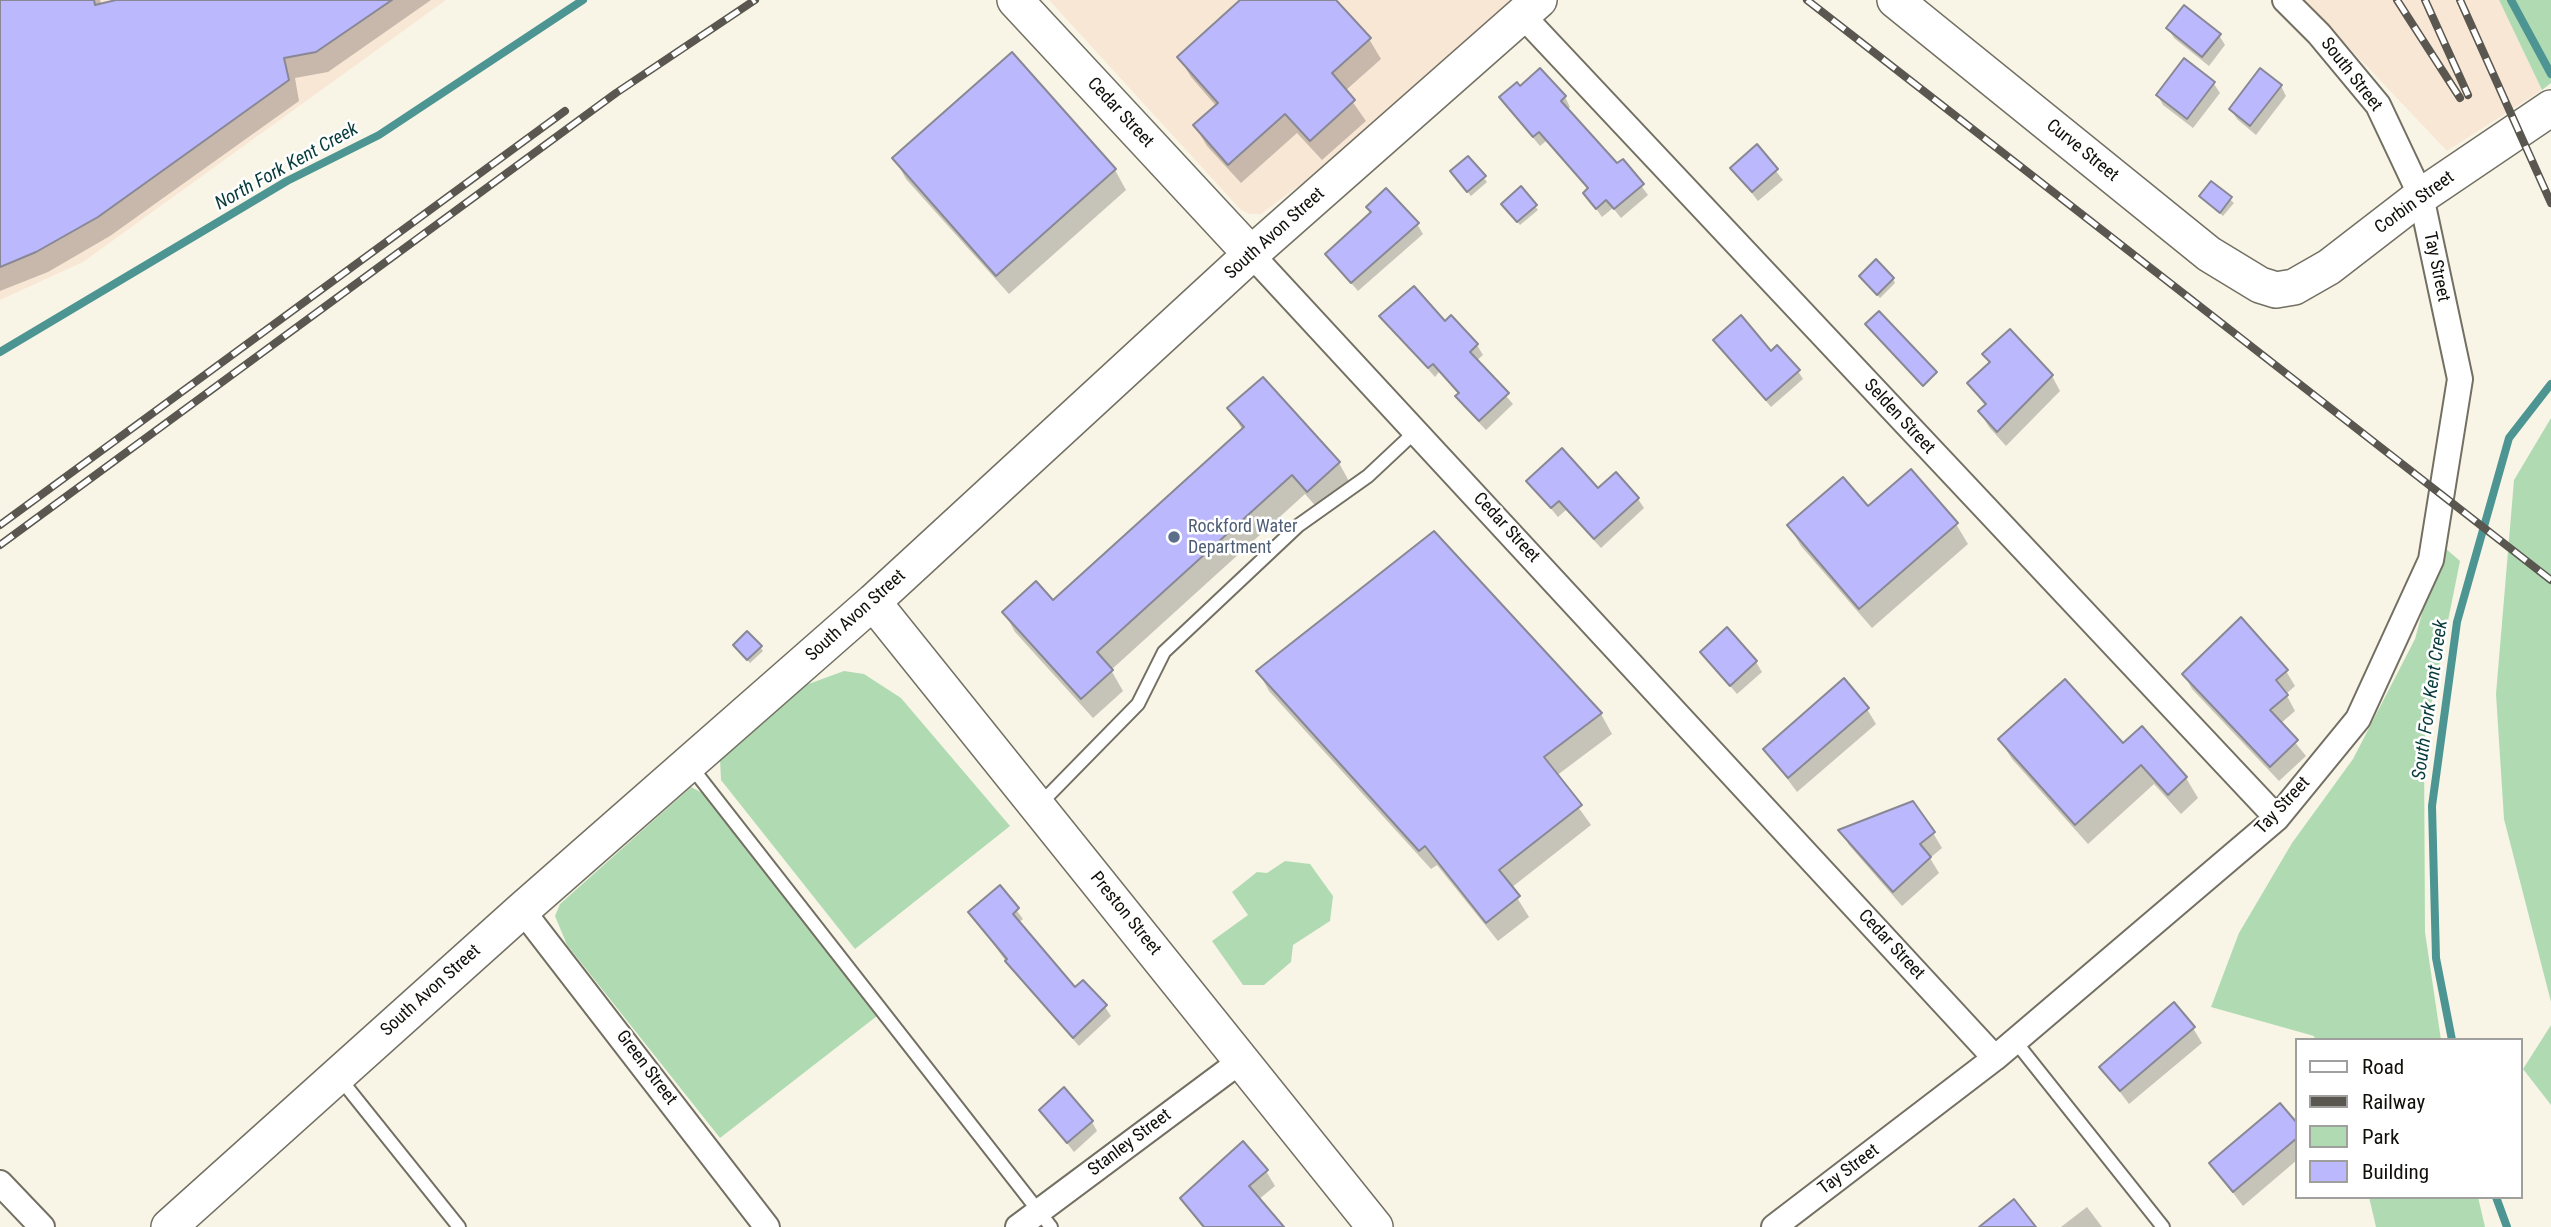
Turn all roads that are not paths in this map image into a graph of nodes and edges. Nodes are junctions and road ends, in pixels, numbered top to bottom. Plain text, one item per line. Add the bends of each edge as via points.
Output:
1 (1015, 0) edge
2 (1895, 0) edge
3 (2285, 0) edge
4 (1530, 8) edge
5 (2551, 108) edge
6 (2421, 196) junction
7 (1251, 254) junction
8 (2276, 290) joint
9 (1416, 431) junction
10 (873, 603) junction
11 (689, 764) junction
12 (1038, 807) junction
13 (2277, 818) junction
14 (522, 910) junction
15 (2015, 1041) junction
16 (1996, 1058) junction
17 (1242, 1060) junction
18 (338, 1076) junction
19 (0, 1183) edge
20 (1045, 1219) edge
21 (171, 1226) edge
22 (42, 1227) edge
23 (459, 1227) edge
24 (767, 1227) edge
25 (1018, 1227) edge
26 (1376, 1227) edge
27 (1774, 1227) edge
28 (2162, 1227) edge

1 - 7 street, Cedar Street
2 - 8 street, Curve Street via 2208,254 2239,275
3 - 6 street, South Street via 2378,105
4 - 7 street, South Avon Street
4 - 13 street, Selden Street
5 - 6 street, Corbin Street
6 - 8 street, Corbin Street via 2309,280
6 - 13 street, Tay Street via 2460,379 2431,560 2358,719
7 - 9 street, Cedar Street
7 - 10 street, South Avon Street
9 - 12 lane via 1368,476 1299,525 1164,652 1138,704
9 - 16 street, Cedar Street
10 - 11 street, South Avon Street
10 - 12 street, Preston Street
11 - 14 street, South Avon Street
11 - 20 lane
12 - 17 street, Preston Street
13 - 15 street, Tay Street
14 - 18 street, South Avon Street
14 - 24 street, Green Street
15 - 16 street, Tay Street
15 - 28 lane
16 - 27 street, Tay Street
17 - 20 street, Stanley Street
17 - 26 street, Preston Street
18 - 21 street, South Avon Street
18 - 23 lane
19 - 22 street
20 - 25 street, Stanley Street

